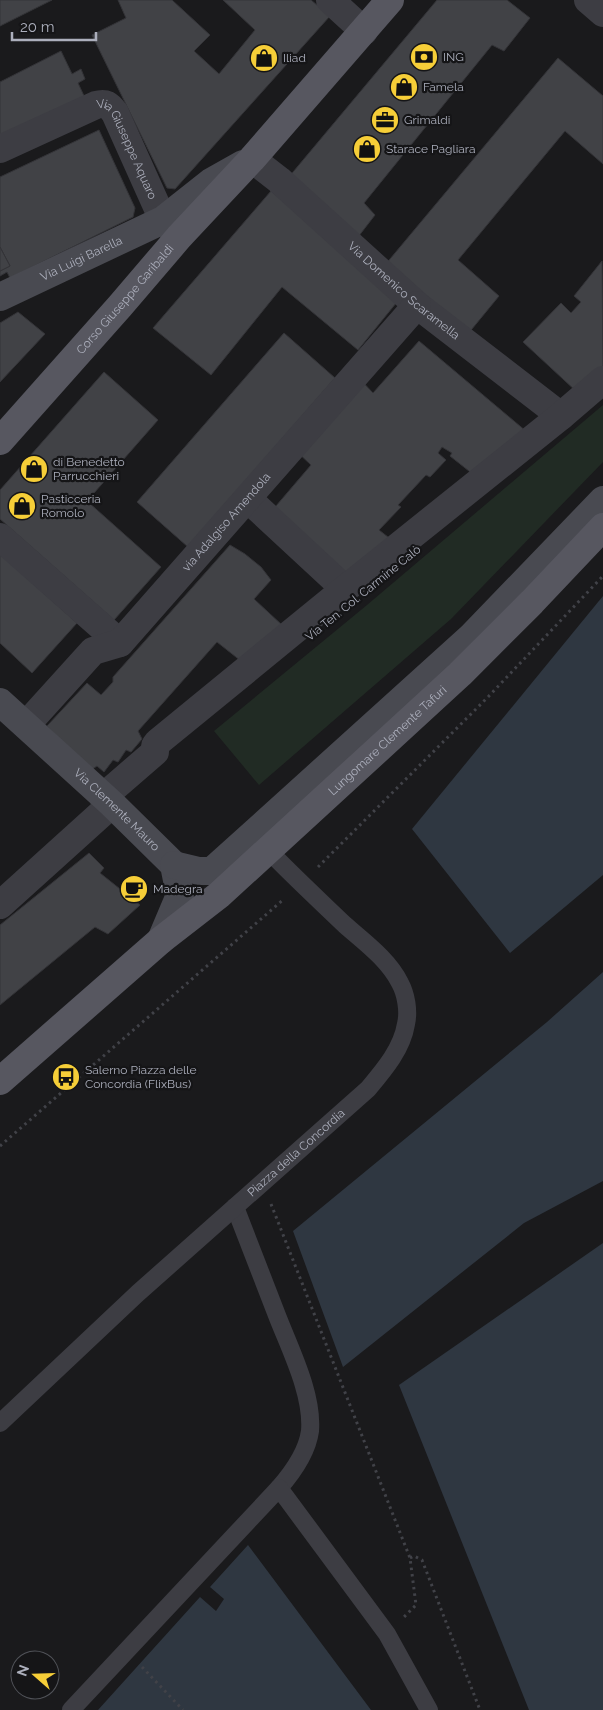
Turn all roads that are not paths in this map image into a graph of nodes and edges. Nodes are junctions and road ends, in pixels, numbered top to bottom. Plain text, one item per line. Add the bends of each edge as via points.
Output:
1 (330, 0) edge
2 (390, 0) edge
3 (588, 0) edge
4 (603, 13) edge
5 (364, 31) junction
6 (0, 149) edge
7 (252, 159) junction
8 (171, 228) junction
9 (0, 298) edge
10 (417, 305) junction
11 (603, 380) edge
12 (603, 394) edge
13 (565, 421) junction
14 (0, 441) edge
15 (248, 499) junction
16 (603, 500) edge
17 (603, 527) edge
18 (0, 537) edge
19 (345, 589) junction
20 (120, 643) junction
21 (0, 702) edge
22 (26, 726) junction
23 (156, 752) junction
24 (108, 800) junction
25 (268, 850) junction
26 (174, 865) junction
27 (0, 905) edge
28 (161, 940) junction
29 (0, 1081) edge
30 (235, 1207) junction
31 (0, 1423) edge
32 (280, 1488) junction
33 (71, 1710) edge
34 (428, 1710) edge

1 - 5 street
2 - 5 main road, Corso Giuseppe Garibaldi
3 - 4 street
5 - 7 main road, Corso Giuseppe Garibaldi
6 - 8 street, Via Giuseppe Aquaro via 103,103 108,104
7 - 8 main road, Corso Giuseppe Garibaldi
7 - 10 street, Via Domenico Scaramella
8 - 9 street, Via Luigi Barella
8 - 14 main road, Corso Giuseppe Garibaldi via 120,306
10 - 13 street, Via Domenico Scaramella
10 - 15 street, via Adalgiso Amendola
11 - 13 street
12 - 13 street
13 - 19 street, Via Ten. Col. Carmine Calò
13 - 23 street, Via Ten. Col. Carmine Calò via 164,754
15 - 19 street
15 - 20 street, via Adalgiso Amendola
16 - 26 street, Lungomare Clemente Tafuri via 471,637 212,872
17 - 25 main road, Lungomare Clemente Tafuri via 460,674
18 - 20 street
19 - 23 street, Via Ten. Col. Carmine Calò via 158,742
20 - 22 street via 93,651
21 - 22 street, Via Clemente Mauro
22 - 24 street, Via Clemente Mauro
23 - 24 street, Via Ten. Col. Carmine Calò
24 - 26 street, Via Clemente Mauro
24 - 27 street, Via Ten. Col. Carmine Calò
25 - 28 main road, Lungomare Clemente Tafuri via 220,895
25 - 30 lane, Piazza della Concordia via 385,962 401,984 406,1003 406,1024 388,1065 368,1089
26 - 28 street via 180,895
28 - 29 main road
30 - 31 lane, Piazza della Concordia
30 - 32 lane via 299,1371 310,1413 310,1433 304,1451
32 - 33 lane
32 - 34 lane via 387,1634

